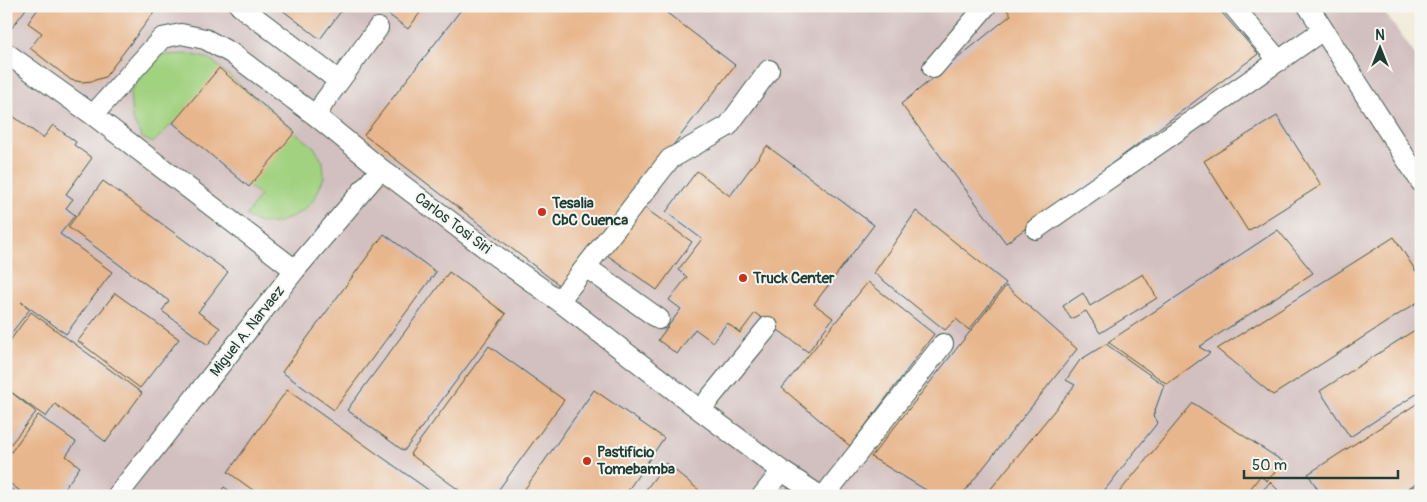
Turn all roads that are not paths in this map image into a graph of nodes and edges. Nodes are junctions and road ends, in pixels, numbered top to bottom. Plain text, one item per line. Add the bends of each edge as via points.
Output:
1 (240, 6) edge
2 (986, 6) edge
3 (1233, 6) edge
4 (1308, 6) edge
5 (378, 28) dead end
6 (1323, 30) junction
7 (6, 53) edge
8 (1279, 61) junction
9 (933, 68) dead end
10 (769, 70) dead end
11 (339, 81) junction
12 (93, 115) junction
13 (316, 116) junction
14 (381, 168) junction
15 (1421, 182) edge
16 (1036, 229) dead end
17 (586, 267) junction
18 (295, 270) junction
19 (560, 301) junction
20 (659, 319) dead end
21 (768, 327) dead end
22 (943, 344) dead end
23 (700, 410) junction
24 (782, 471) junction
25 (117, 496) edge
26 (762, 496) edge
27 (822, 496) edge

1 - 11 street
2 - 9 street
3 - 8 street
4 - 6 street
5 - 11 street
6 - 8 street
6 - 15 street
7 - 12 street
8 - 16 street
10 - 17 street via 728,126 670,159
11 - 13 street
12 - 13 street, Carlos Tosi Siri via 162,38 181,34 205,39 231,53
12 - 18 street
13 - 14 street, Carlos Tosi Siri
14 - 18 street, Miguel A. Narvaez
14 - 19 street, Carlos Tosi Siri
17 - 19 street
17 - 20 street
18 - 25 street, Miguel A. Narvaez
19 - 23 street, Carlos Tosi Siri
21 - 23 street
22 - 27 street
23 - 24 street, Carlos Tosi Siri
24 - 26 street
24 - 27 street, Carlos Tosi Siri

